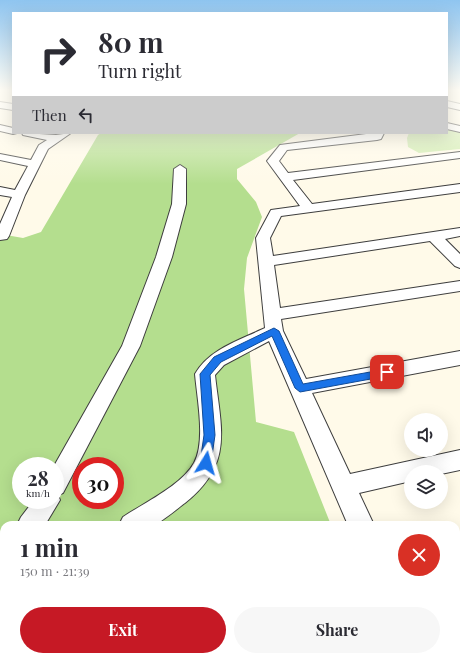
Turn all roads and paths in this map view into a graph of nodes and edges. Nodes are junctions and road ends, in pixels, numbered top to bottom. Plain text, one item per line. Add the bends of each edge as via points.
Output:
1 (448, 126) edge
2 (0, 128) edge
3 (460, 129) edge
4 (12, 131) edge
5 (38, 134) edge
6 (379, 134) edge
7 (61, 136) edge
8 (460, 155) edge
9 (0, 157) edge
10 (35, 164) junction
11 (180, 169) dead end
12 (285, 177) junction
13 (460, 188) edge
14 (0, 192) edge
15 (19, 195) junction
16 (309, 208) junction
17 (460, 232) edge
18 (0, 236) edge
19 (434, 236) junction
20 (267, 261) junction
21 (460, 263) edge
22 (460, 286) edge
23 (273, 323) junction
24 (460, 358) edge
25 (300, 388) junction
26 (460, 460) edge
27 (64, 469) edge
28 (344, 486) junction
29 (42, 509) edge
30 (33, 521) edge
31 (138, 521) edge
32 (359, 521) edge

1 - 3 street
2 - 4 street
5 - 7 street
6 - 12 street via 377,137 284,147 273,161
7 - 10 street via 43,147
8 - 12 street
9 - 10 street
10 - 15 street
11 - 27 street via 177,212 164,258 131,346
12 - 16 street
13 - 16 street
14 - 15 street
15 - 18 street
16 - 20 street via 276,213 263,238
17 - 19 street
19 - 20 street
19 - 21 street
20 - 23 street via 267,282
22 - 23 street
23 - 25 street
23 - 31 street via 217,360 205,374 210,435 206,463 188,488
24 - 25 street
25 - 28 street
26 - 28 street
28 - 32 street
29 - 30 street

